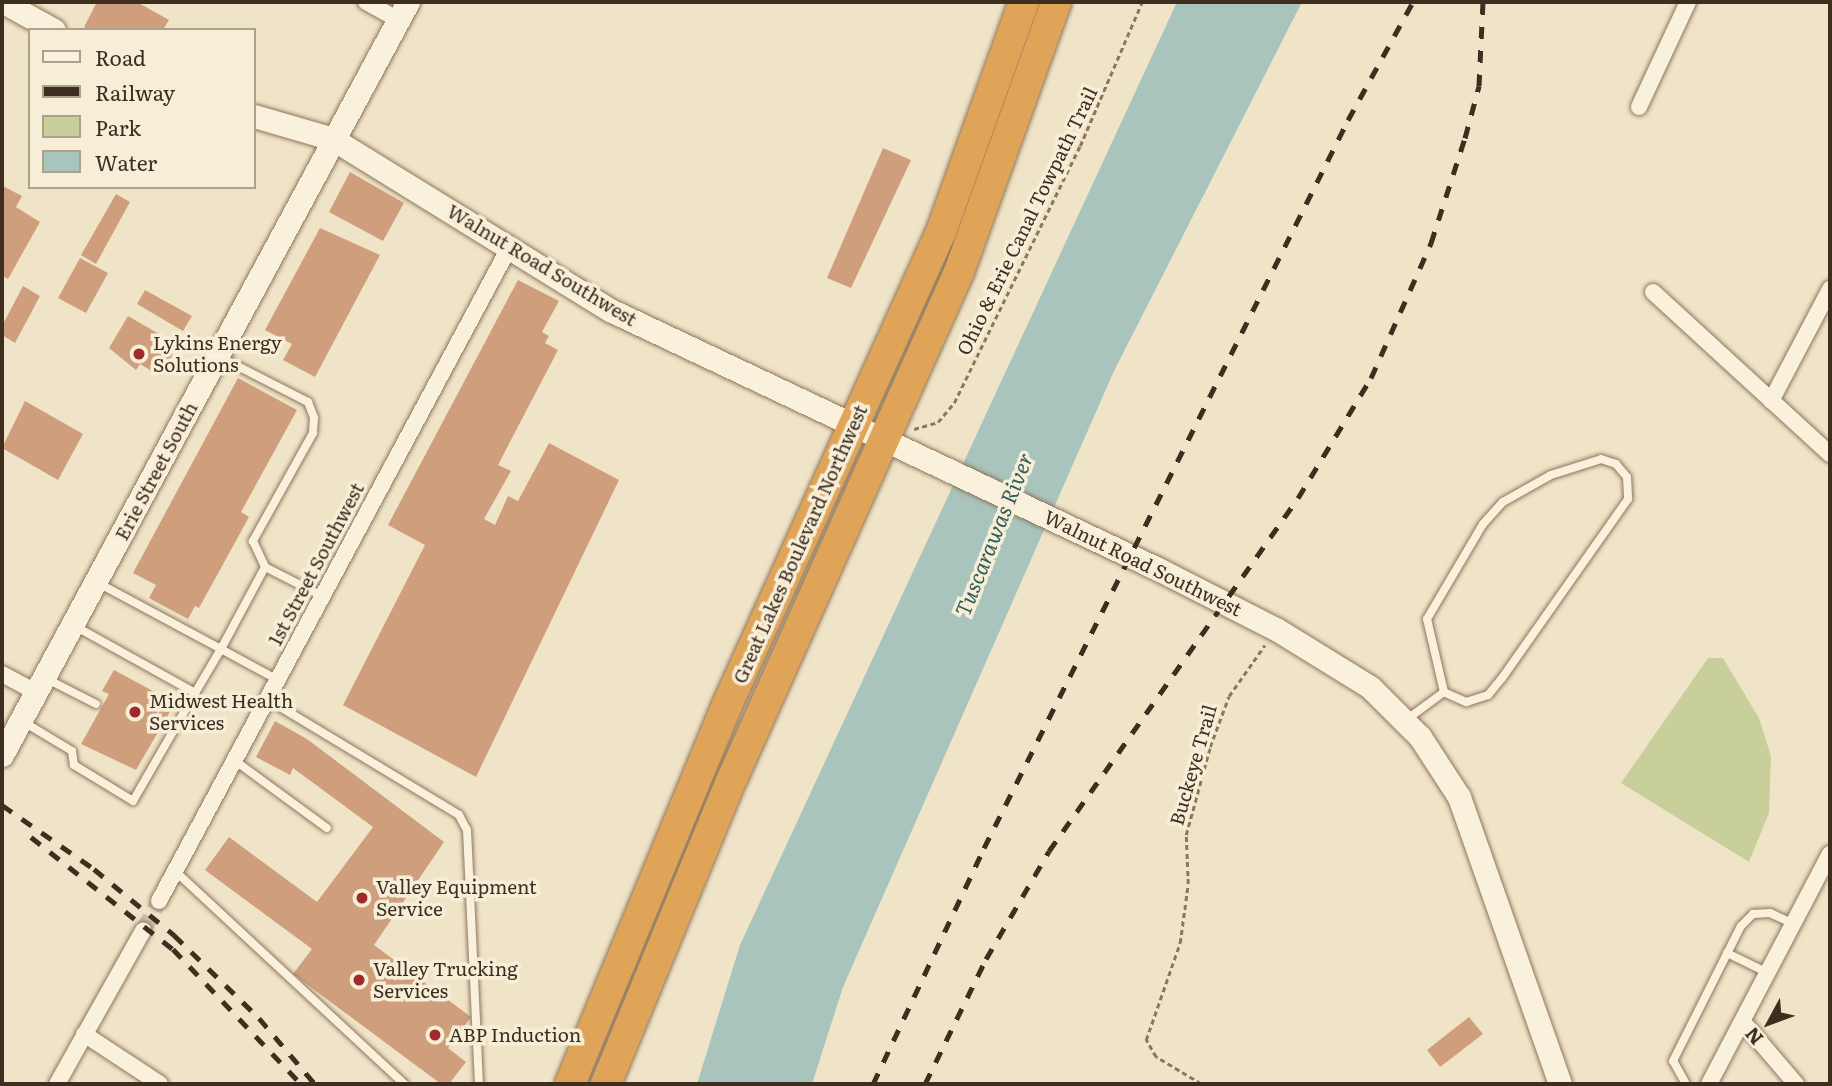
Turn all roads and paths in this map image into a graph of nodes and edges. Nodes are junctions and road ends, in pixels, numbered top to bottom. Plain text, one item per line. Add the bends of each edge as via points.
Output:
1 (3, 2) edge
2 (366, 2) edge
3 (1024, 2) edge
4 (1056, 2) edge
5 (1142, 2) edge
6 (1688, 2) edge
7 (403, 11) edge
8 (50, 28) edge
9 (1639, 107) dead end
10 (256, 117) edge
11 (333, 139) junction
12 (510, 246) junction
13 (1830, 289) edge
14 (1653, 292) dead end
15 (218, 356) junction
16 (1772, 401) junction
17 (853, 428) junction
18 (913, 430) dead end
19 (884, 442) junction
20 (1830, 454) edge
21 (265, 567) junction
22 (96, 582) junction
23 (322, 596) junction
24 (73, 624) junction
25 (1267, 642) dead end
26 (221, 649) junction
27 (2, 674) edge
28 (278, 680) junction
29 (40, 685) junction
30 (1444, 692) junction
31 (195, 693) junction
32 (267, 699) junction
33 (96, 704) dead end
34 (1406, 720) junction
35 (21, 721) junction
36 (2, 755) edge
37 (234, 760) junction
38 (327, 828) dead end
39 (1830, 855) edge
40 (175, 872) junction
41 (159, 901) tunnel mouth
42 (1794, 924) junction
43 (143, 931) tunnel mouth
44 (1727, 953) junction
45 (1768, 973) junction
46 (1743, 1022) junction
47 (84, 1034) junction
48 (57, 1084) edge
49 (160, 1084) edge
50 (404, 1084) edge
51 (479, 1084) edge
52 (570, 1084) edge
53 (606, 1084) edge
54 (1201, 1084) edge
55 (1560, 1084) edge
56 (1686, 1084) edge
57 (1709, 1084) edge
58 (1796, 1084) edge

1 - 8 main road
2 - 7 street
3 - 17 highway, Great Lakes Boulevard Northwest via 946,221
4 - 19 highway, Great Lakes Boulevard Northwest via 988,196
5 - 18 path, Ohio & Erie Canal Towpath Trail via 1086,133 954,403 938,422
6 - 9 street
7 - 11 main road, Erie Street South
10 - 11 main road, Walnut Road Southwest
11 - 12 main road, Walnut Road Southwest
11 - 15 main road, Erie Street South
12 - 17 main road, Walnut Road Southwest via 610,310
12 - 23 street, 1st Street Southwest
13 - 16 street
14 - 16 street
15 - 21 lane via 308,402 314,418 313,433 253,541
15 - 22 main road, Erie Street South
16 - 20 street
17 - 19 main road, Walnut Road Southwest
17 - 52 highway, Great Lakes Boulevard Northwest via 717,730
19 - 34 main road, Walnut Road Southwest via 1101,541 1344,668
19 - 53 highway, Great Lakes Boulevard Northwest via 732,779
21 - 23 lane
21 - 26 lane
22 - 24 main road, Erie Street South
22 - 26 lane
23 - 28 street, 1st Street Southwest
24 - 29 main road, Erie Street South
24 - 31 lane
25 - 54 path, Buckeye Trail via 1229,695 1186,835 1186,914 1146,1040 1156,1057
26 - 28 lane
26 - 31 lane
27 - 29 street
28 - 32 street, 1st Street Southwest
29 - 33 lane
29 - 35 main road, Erie Street South
30 - 30 lane via 1427,619 1483,524 1503,502 1542,480 1601,459 1616,464 1627,477 1628,499 1502,678 1488,695 1466,702
30 - 34 lane
31 - 35 lane via 134,801 75,765 72,751
32 - 37 street, 1st Street Southwest
32 - 51 lane via 459,815 467,830
34 - 55 main road, Walnut Road Southwest via 1448,776 1469,818
35 - 36 main road, Erie Street South
37 - 38 lane
37 - 40 street, 1st Street Southwest
39 - 42 street
40 - 41 street, 1st Street Southwest
40 - 50 lane
42 - 44 lane via 1770,913 1753,914
42 - 45 street
43 - 47 street
44 - 45 lane
44 - 56 lane via 1673,1061
45 - 46 street
46 - 57 street
46 - 58 street
47 - 48 street
47 - 49 street

